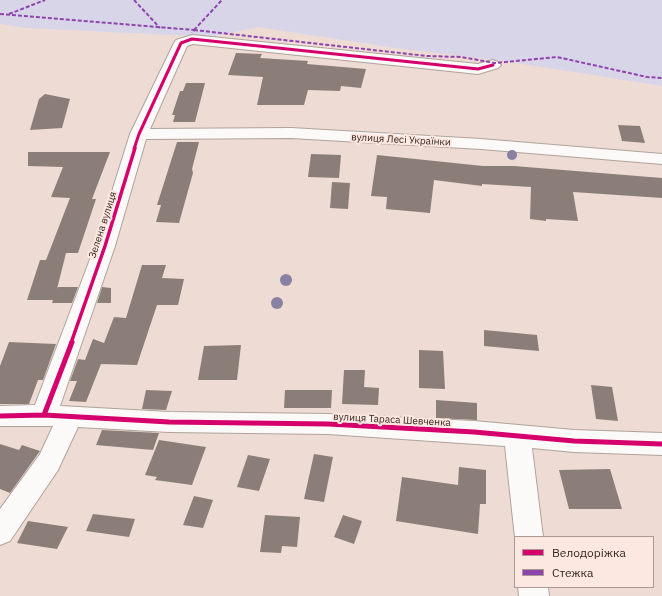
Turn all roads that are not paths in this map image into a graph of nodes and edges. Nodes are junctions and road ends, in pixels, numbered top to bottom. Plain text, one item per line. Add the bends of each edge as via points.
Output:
1 (493, 65) dead end
2 (139, 134) junction
3 (662, 159) edge
4 (44, 415) junction
5 (0, 416) edge
6 (71, 416) junction
7 (517, 436) junction
8 (662, 444) edge
9 (0, 532) edge
10 (529, 536) edge

1 - 2 street, Зелена вулиця via 478,69 192,39 181,43
2 - 3 street, вулиця Лесі Українки via 291,133 481,144
2 - 4 street, Зелена вулиця via 105,246
4 - 5 street, вулиця Тараса Шевченка
4 - 6 street, вулиця Тараса Шевченка
6 - 7 street, вулиця Тараса Шевченка via 169,422 328,424
6 - 9 street via 49,462
7 - 8 street, вулиця Тараса Шевченка
7 - 10 street

